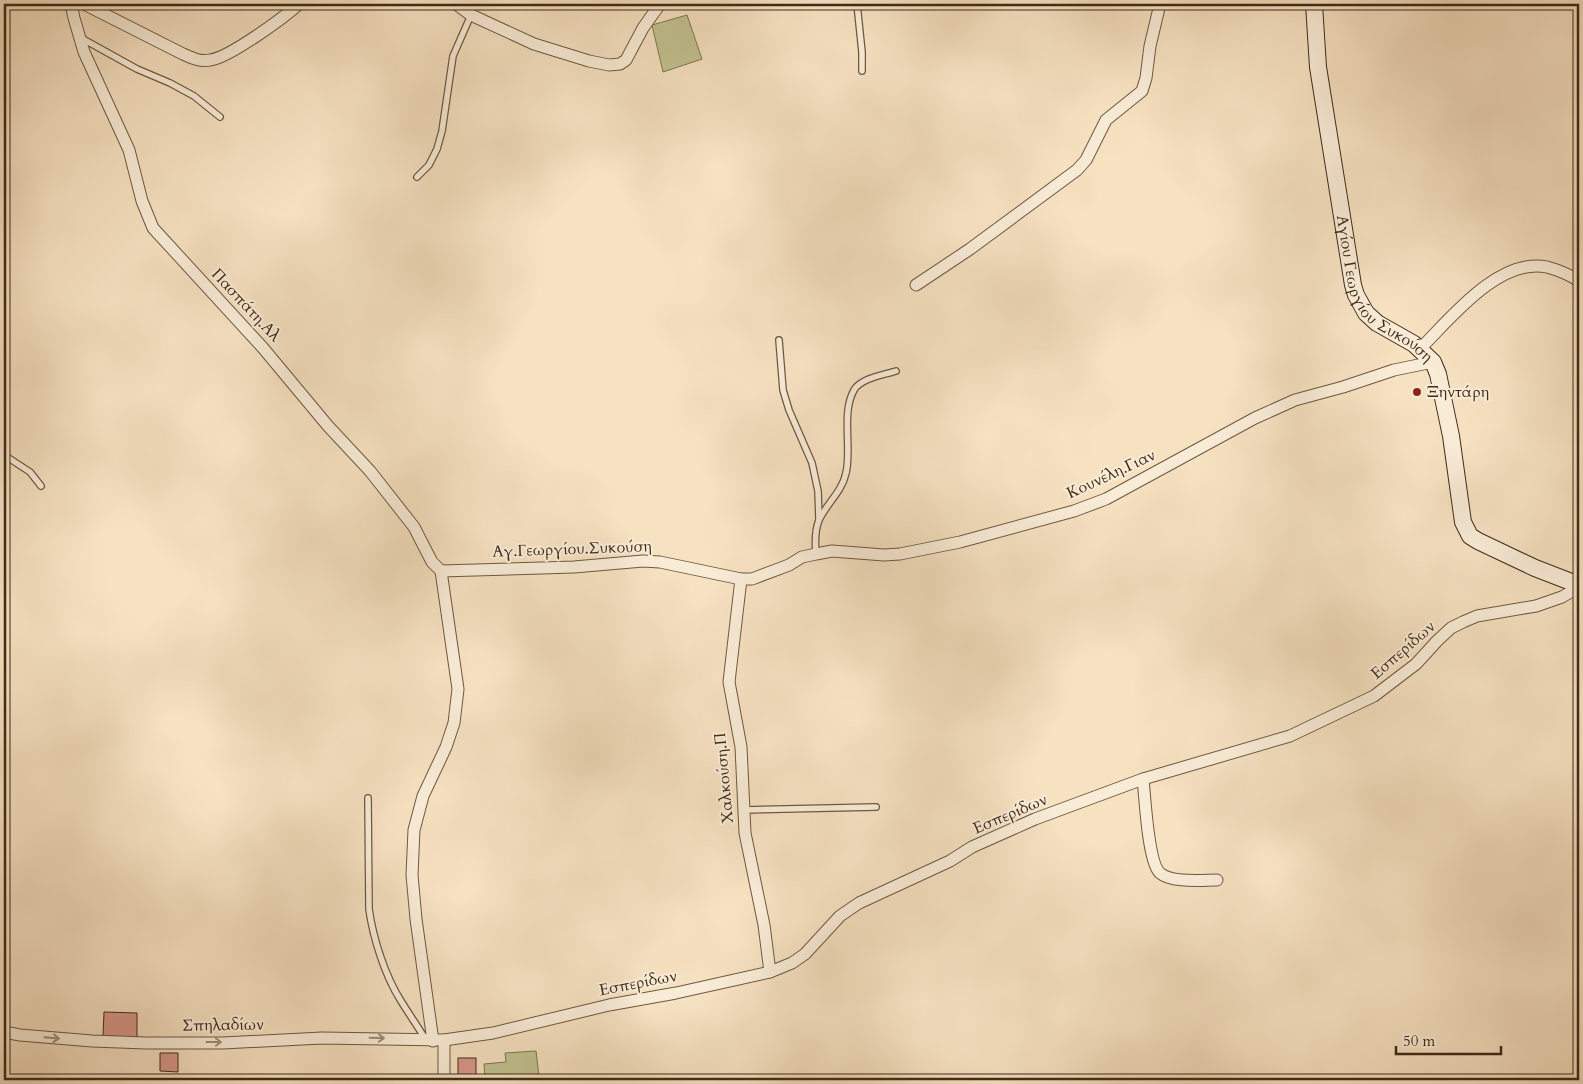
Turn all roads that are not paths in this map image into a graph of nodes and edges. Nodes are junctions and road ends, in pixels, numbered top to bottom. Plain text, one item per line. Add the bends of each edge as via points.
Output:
1 (71, 4) edge
2 (84, 4) edge
3 (299, 4) edge
4 (456, 4) edge
5 (660, 4) edge
6 (857, 4) edge
7 (1160, 4) edge
8 (1314, 4) edge
9 (471, 15) junction
10 (79, 37) junction
11 (862, 71) dead end
12 (220, 117) dead end
13 (417, 177) dead end
14 (1579, 279) edge
15 (916, 285) dead end
16 (779, 340) dead end
17 (1420, 349) junction
18 (1433, 362) junction
19 (896, 371) dead end
20 (4, 454) edge
21 (41, 486) dead end
22 (819, 520) junction
23 (816, 554) junction
24 (789, 565) joint
25 (441, 571) junction
26 (741, 579) junction
27 (1579, 586) edge
28 (1143, 779) junction
29 (368, 798) dead end
30 (876, 806) dead end
31 (744, 810) junction
32 (1217, 880) dead end
33 (770, 972) junction
34 (4, 1032) edge
35 (434, 1040) junction
36 (444, 1080) edge

1 - 10 street, Πασπάτη.Αλ
2 - 3 street via 196,60 208,61 234,50
4 - 9 street
5 - 9 street via 626,60 609,66 534,44
6 - 11 lane
7 - 15 street via 1142,91 1106,120 1086,160 978,244
8 - 17 main road, Αγίου Γεωργίου Συκούση via 1318,67 1353,285 1366,313
9 - 13 lane via 453,56 437,149
10 - 12 lane via 120,61 194,96
10 - 25 street, Πασπάτη.Αλ via 129,150 142,201 153,228 264,348 370,471 414,527 432,562
14 - 17 street via 1546,267 1510,272 1477,292
16 - 22 lane via 783,390 812,463 818,491
17 - 18 main road, Αγίου Γεωργίου Συκούση
18 - 23 street, Κουνέλη.Γιαν via 1394,370 1296,400 1255,418 1106,499 1056,516 960,542 900,554 832,551
18 - 27 main road, Αγίου Γεωργίου Συκούση via 1451,436 1466,530 1478,541
19 - 22 lane via 855,388 849,403 846,472 842,487
20 - 21 lane via 30,472
22 - 23 lane
23 - 24 street, Κουνέλη.Γιαν via 802,557
24 - 26 street, Αγ.Γεωργίου.Συκούση via 752,579
25 - 26 street, Αγ.Γεωργίου.Συκούση via 574,567 643,561
25 - 35 street via 458,689 454,723 423,796 414,830 412,875
26 - 31 street, Χαλκούση.Π via 729,682 741,747
27 - 28 street, Εσπερίδων via 1562,598 1477,616 1451,628 1416,664 1374,696 1316,725 1290,736
28 - 32 street via 1150,845 1160,874 1173,879
28 - 33 street, Εσπερίδων via 1035,819 859,903 840,916 805,954
29 - 35 lane via 371,926 400,999
30 - 31 lane
31 - 33 street, Χαλκούση.Π via 745,833
33 - 35 street, Εσπερίδων via 608,1005 493,1033
34 -> 35 street, Σπηλαδίων via 92,1041
35 - 36 street

